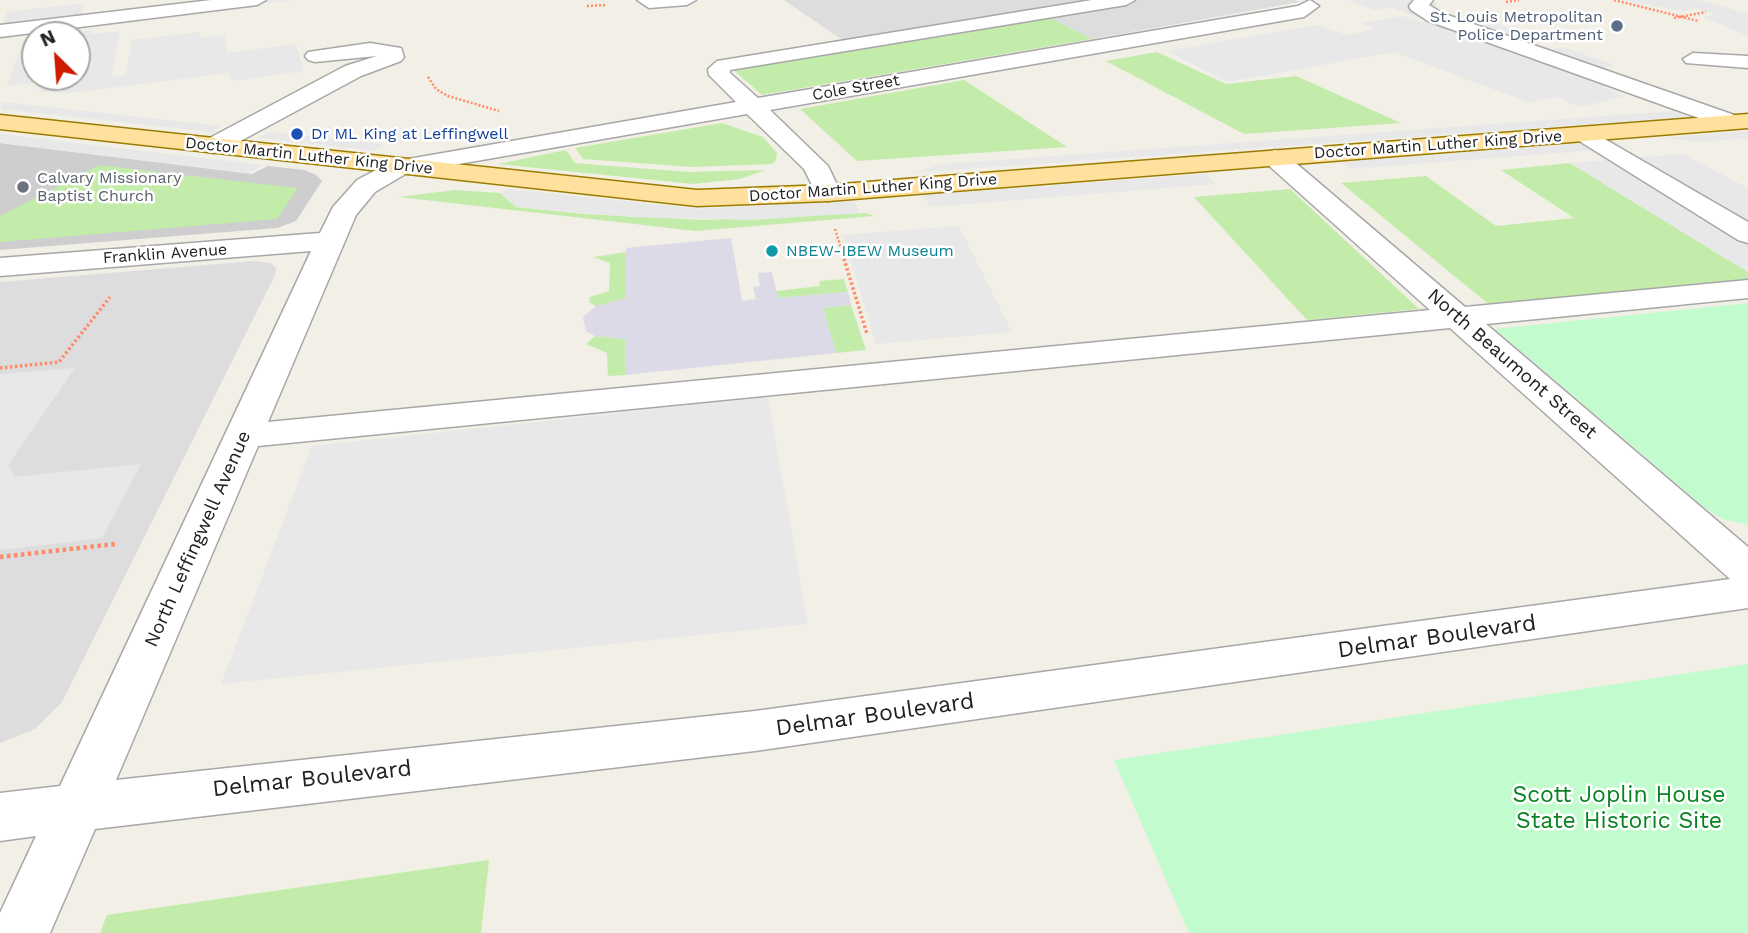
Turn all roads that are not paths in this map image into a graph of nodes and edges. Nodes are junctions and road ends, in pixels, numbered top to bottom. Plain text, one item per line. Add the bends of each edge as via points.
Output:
1 (257, 0) edge
2 (687, 0) edge
3 (1126, 0) edge
4 (648, 1) edge
5 (1302, 3) edge
6 (1395, 3) dead end
7 (1421, 3) edge
8 (0, 31) edge
9 (1693, 59) dead end
10 (1748, 62) edge
11 (353, 71) dead end
12 (1642, 80) junction
13 (1682, 81) dead end
14 (752, 106) junction
15 (0, 122) edge
16 (1740, 122) edge
17 (1584, 134) junction
18 (213, 146) junction
19 (1275, 158) junction
20 (400, 167) junction
21 (828, 193) junction
22 (1748, 234) edge
23 (330, 242) junction
24 (0, 267) edge
25 (1748, 289) edge
26 (1459, 317) junction
27 (244, 436) junction
28 (1748, 571) edge
29 (1748, 592) edge
30 (80, 805) junction
31 (0, 817) edge
32 (21, 933) edge

1 - 8 street
2 - 4 street
3 - 14 street via 724,65 720,75
5 - 14 street, Cole Street via 1304,11
6 - 7 street
7 - 12 street via 1435,17 1606,78
9 - 10 street
11 - 18 street
12 - 13 street
12 - 16 street
14 - 20 street, Cole Street
14 - 21 street via 815,166
15 - 18 main road, Doctor Martin Luther King Drive
16 - 17 main road, Doctor Martin Luther King Drive
17 - 19 main road, Doctor Martin Luther King Drive
17 - 22 street
18 - 20 main road, Doctor Martin Luther King Drive
19 - 21 main road, Doctor Martin Luther King Drive
19 - 26 street, North Beaumont Street
20 - 21 main road, Doctor Martin Luther King Drive via 697,198
20 - 23 street, North Leffingwell Avenue via 357,194
23 - 24 street, Franklin Avenue
23 - 27 street, North Leffingwell Avenue
25 - 26 street
26 - 27 street
26 - 28 street, North Beaumont Street
27 - 30 street, North Leffingwell Avenue
29 - 30 street, Delmar Boulevard via 768,729
30 - 31 street, Delmar Boulevard
30 - 32 street, North Leffingwell Avenue

